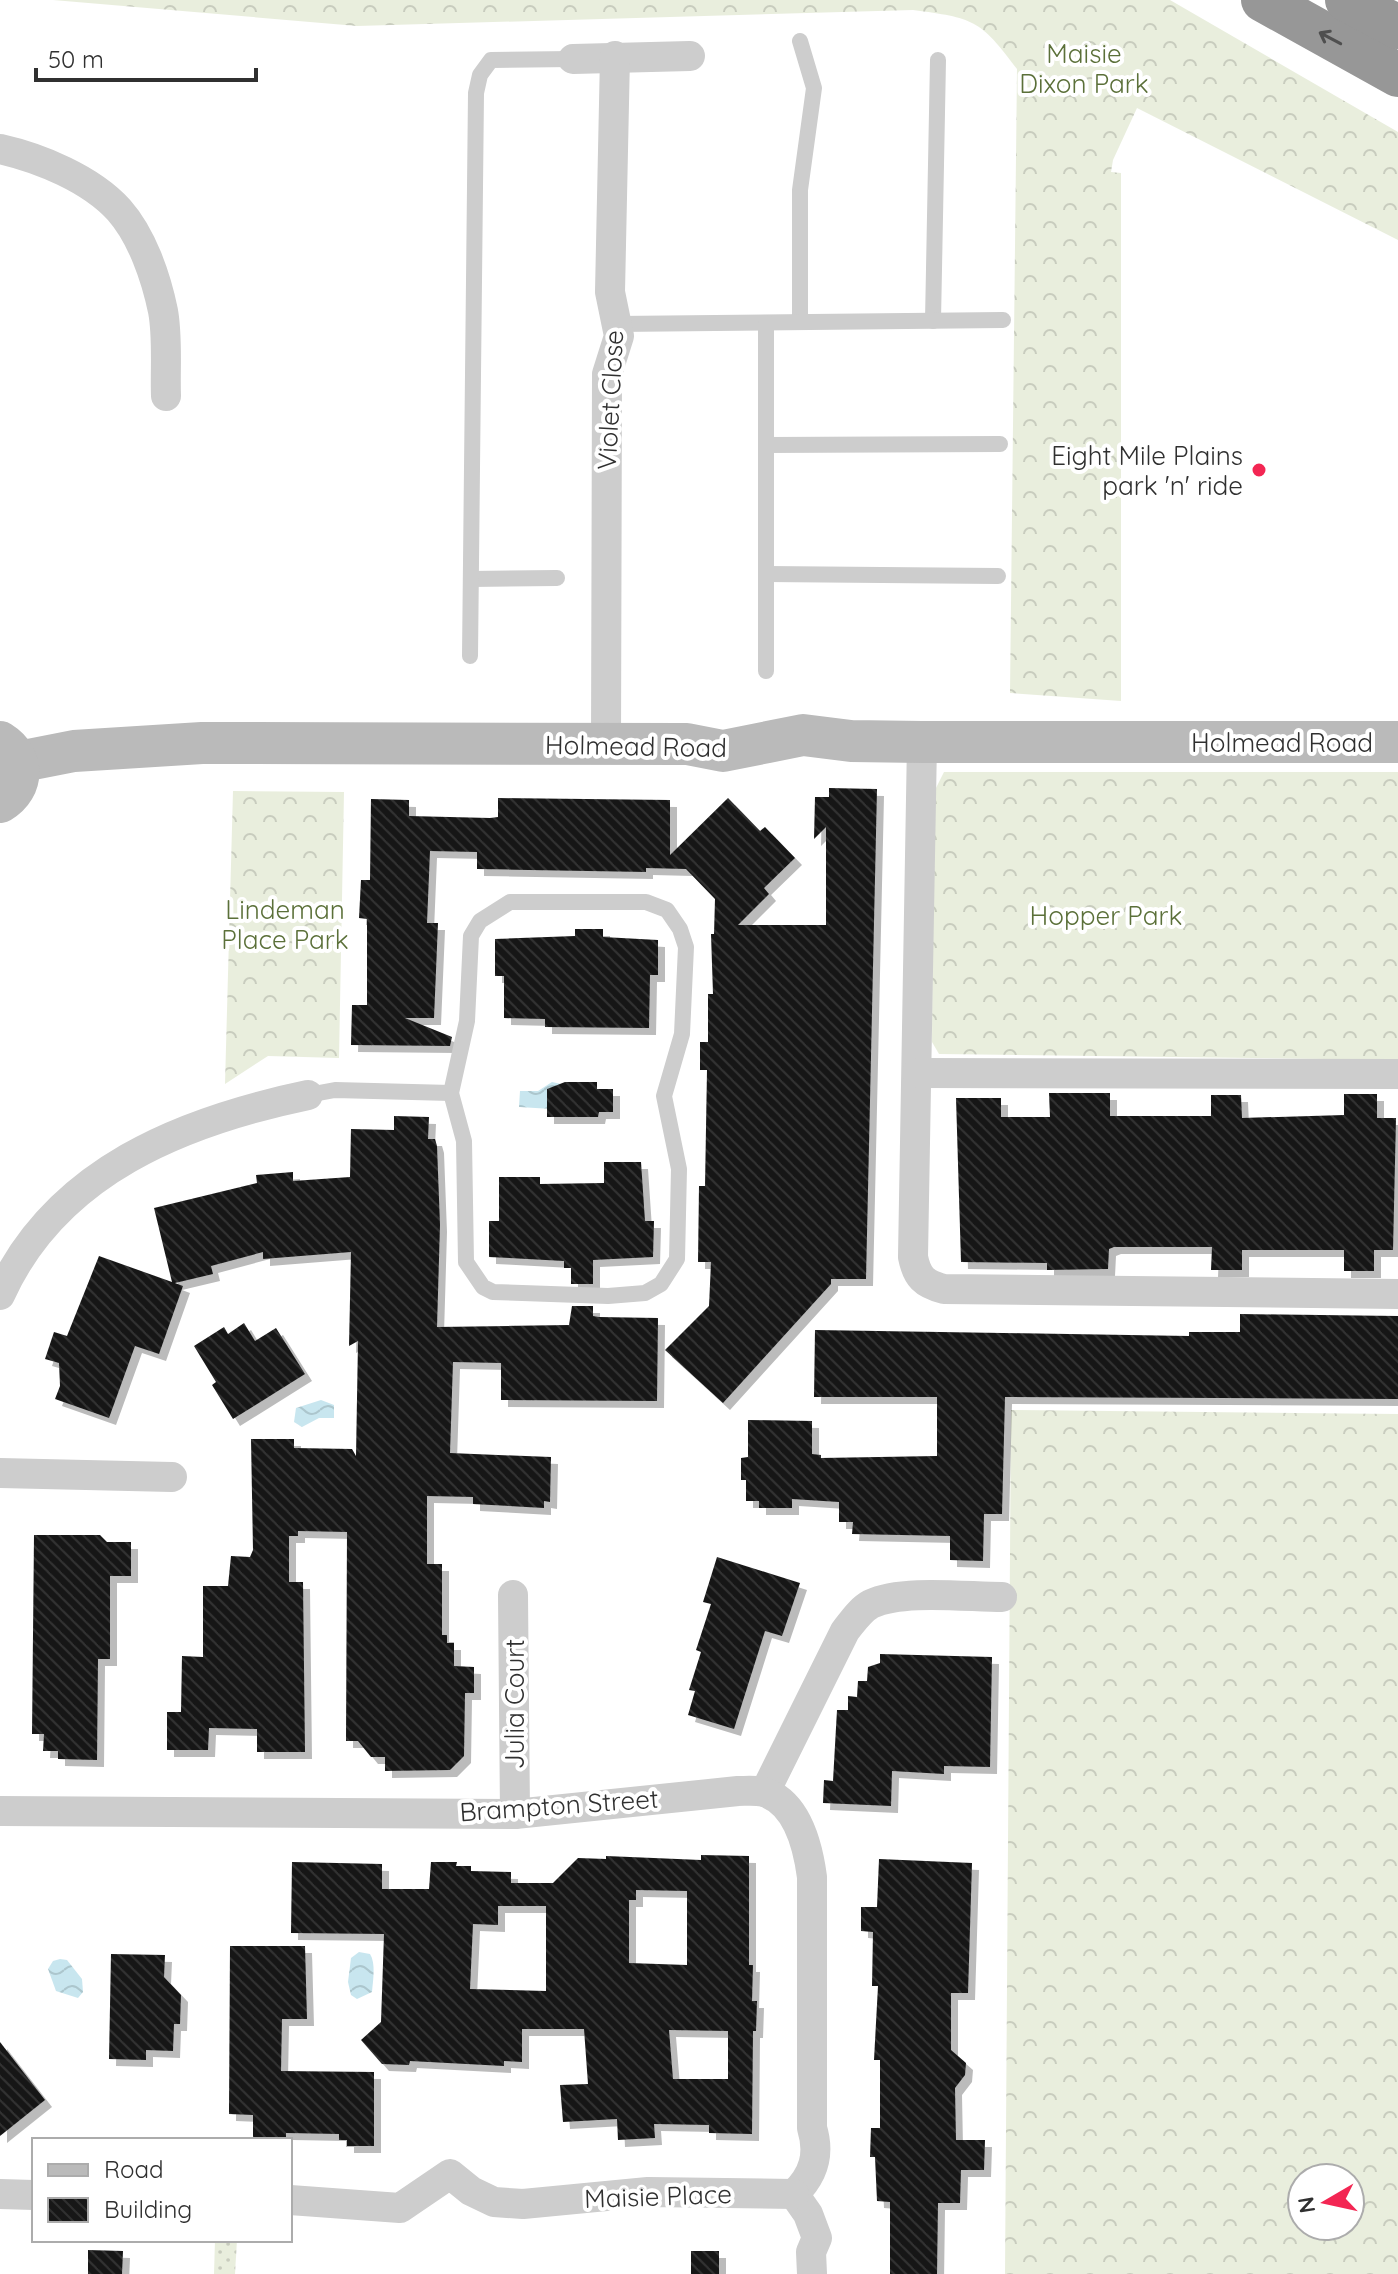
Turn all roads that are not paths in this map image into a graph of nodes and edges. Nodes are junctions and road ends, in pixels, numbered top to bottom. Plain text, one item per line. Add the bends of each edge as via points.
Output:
1 (1263, 0) edge
2 (1347, 0) edge
3 (1398, 27) edge
4 (800, 41) dead end
5 (615, 56) junction
6 (690, 56) dead end
7 (573, 59) joint
8 (938, 60) dead end
9 (1398, 75) edge
10 (0, 149) edge
11 (1003, 320) dead end
12 (933, 321) junction
13 (800, 322) junction
14 (766, 323) junction
15 (617, 324) junction
16 (166, 396) dead end
17 (1000, 444) dead end
18 (766, 445) junction
19 (766, 574) junction
20 (998, 576) dead end
21 (557, 578) dead end
22 (471, 579) junction
23 (470, 656) dead end
24 (766, 671) dead end
25 (922, 742) junction
26 (1398, 742) edge
27 (606, 745) junction
28 (9, 752) edge
29 (0, 802) edge
30 (917, 1073) junction
31 (1398, 1074) edge
32 (451, 1093) junction
33 (308, 1095) joint
34 (1398, 1294) edge
35 (0, 1295) edge
36 (0, 1473) edge
37 (172, 1477) dead end
38 (513, 1595) dead end
39 (1002, 1597) dead end
40 (765, 1792) junction
41 (0, 1811) edge
42 (515, 1814) junction
43 (0, 2194) edge
44 (794, 2194) junction
45 (32, 2195) edge
46 (292, 2200) edge
47 (811, 2263) edge

9 -> 1 highway
2 - 3 highway
4 - 13 lane via 814,88 800,190
5 - 6 street
5 - 7 street
5 - 15 street, Violet Close via 610,292
7 - 22 lane via 491,60 476,93
8 - 12 lane
10 - 16 street via 81,181 119,210 151,266 160,301
11 - 12 lane
12 - 13 lane
13 - 14 lane
14 - 15 lane
14 - 18 lane
15 - 27 street, Violet Close via 605,423
17 - 18 lane
18 - 19 lane
19 - 20 lane
19 - 24 lane
21 - 22 lane
22 - 23 lane
25 - 26 street, Holmead Road
25 - 27 street, Holmead Road via 803,735 723,751 687,744
25 - 30 street
27 - 28 street, Holmead Road via 202,743
28 - 29 street, Holmead Road via 14,789
30 - 31 street
30 - 34 street via 913,1257 916,1272 927,1285
32 - 32 lane via 467,1021 471,936 480,921 510,902 646,902 667,910 686,947 682,1034 664,1096 679,1169 677,1259 672,1272 645,1293 608,1296 506,1294 483,1287 463,1250 464,1141
32 - 33 lane via 335,1090
33 - 35 street via 191,1128 98,1174 30,1245
36 - 37 street
38 - 42 street, Julia Court
39 - 40 street via 897,1597 858,1614
40 - 42 street, Brampton Street
40 - 44 street via 788,1810 807,1843 812,1877 812,2128 817,2155
41 - 42 street, Brampton Street
43 - 45 street
44 - 46 street, Maisie Place via 648,2192 523,2204 494,2202 450,2174 400,2208
44 - 47 street via 815,2230

